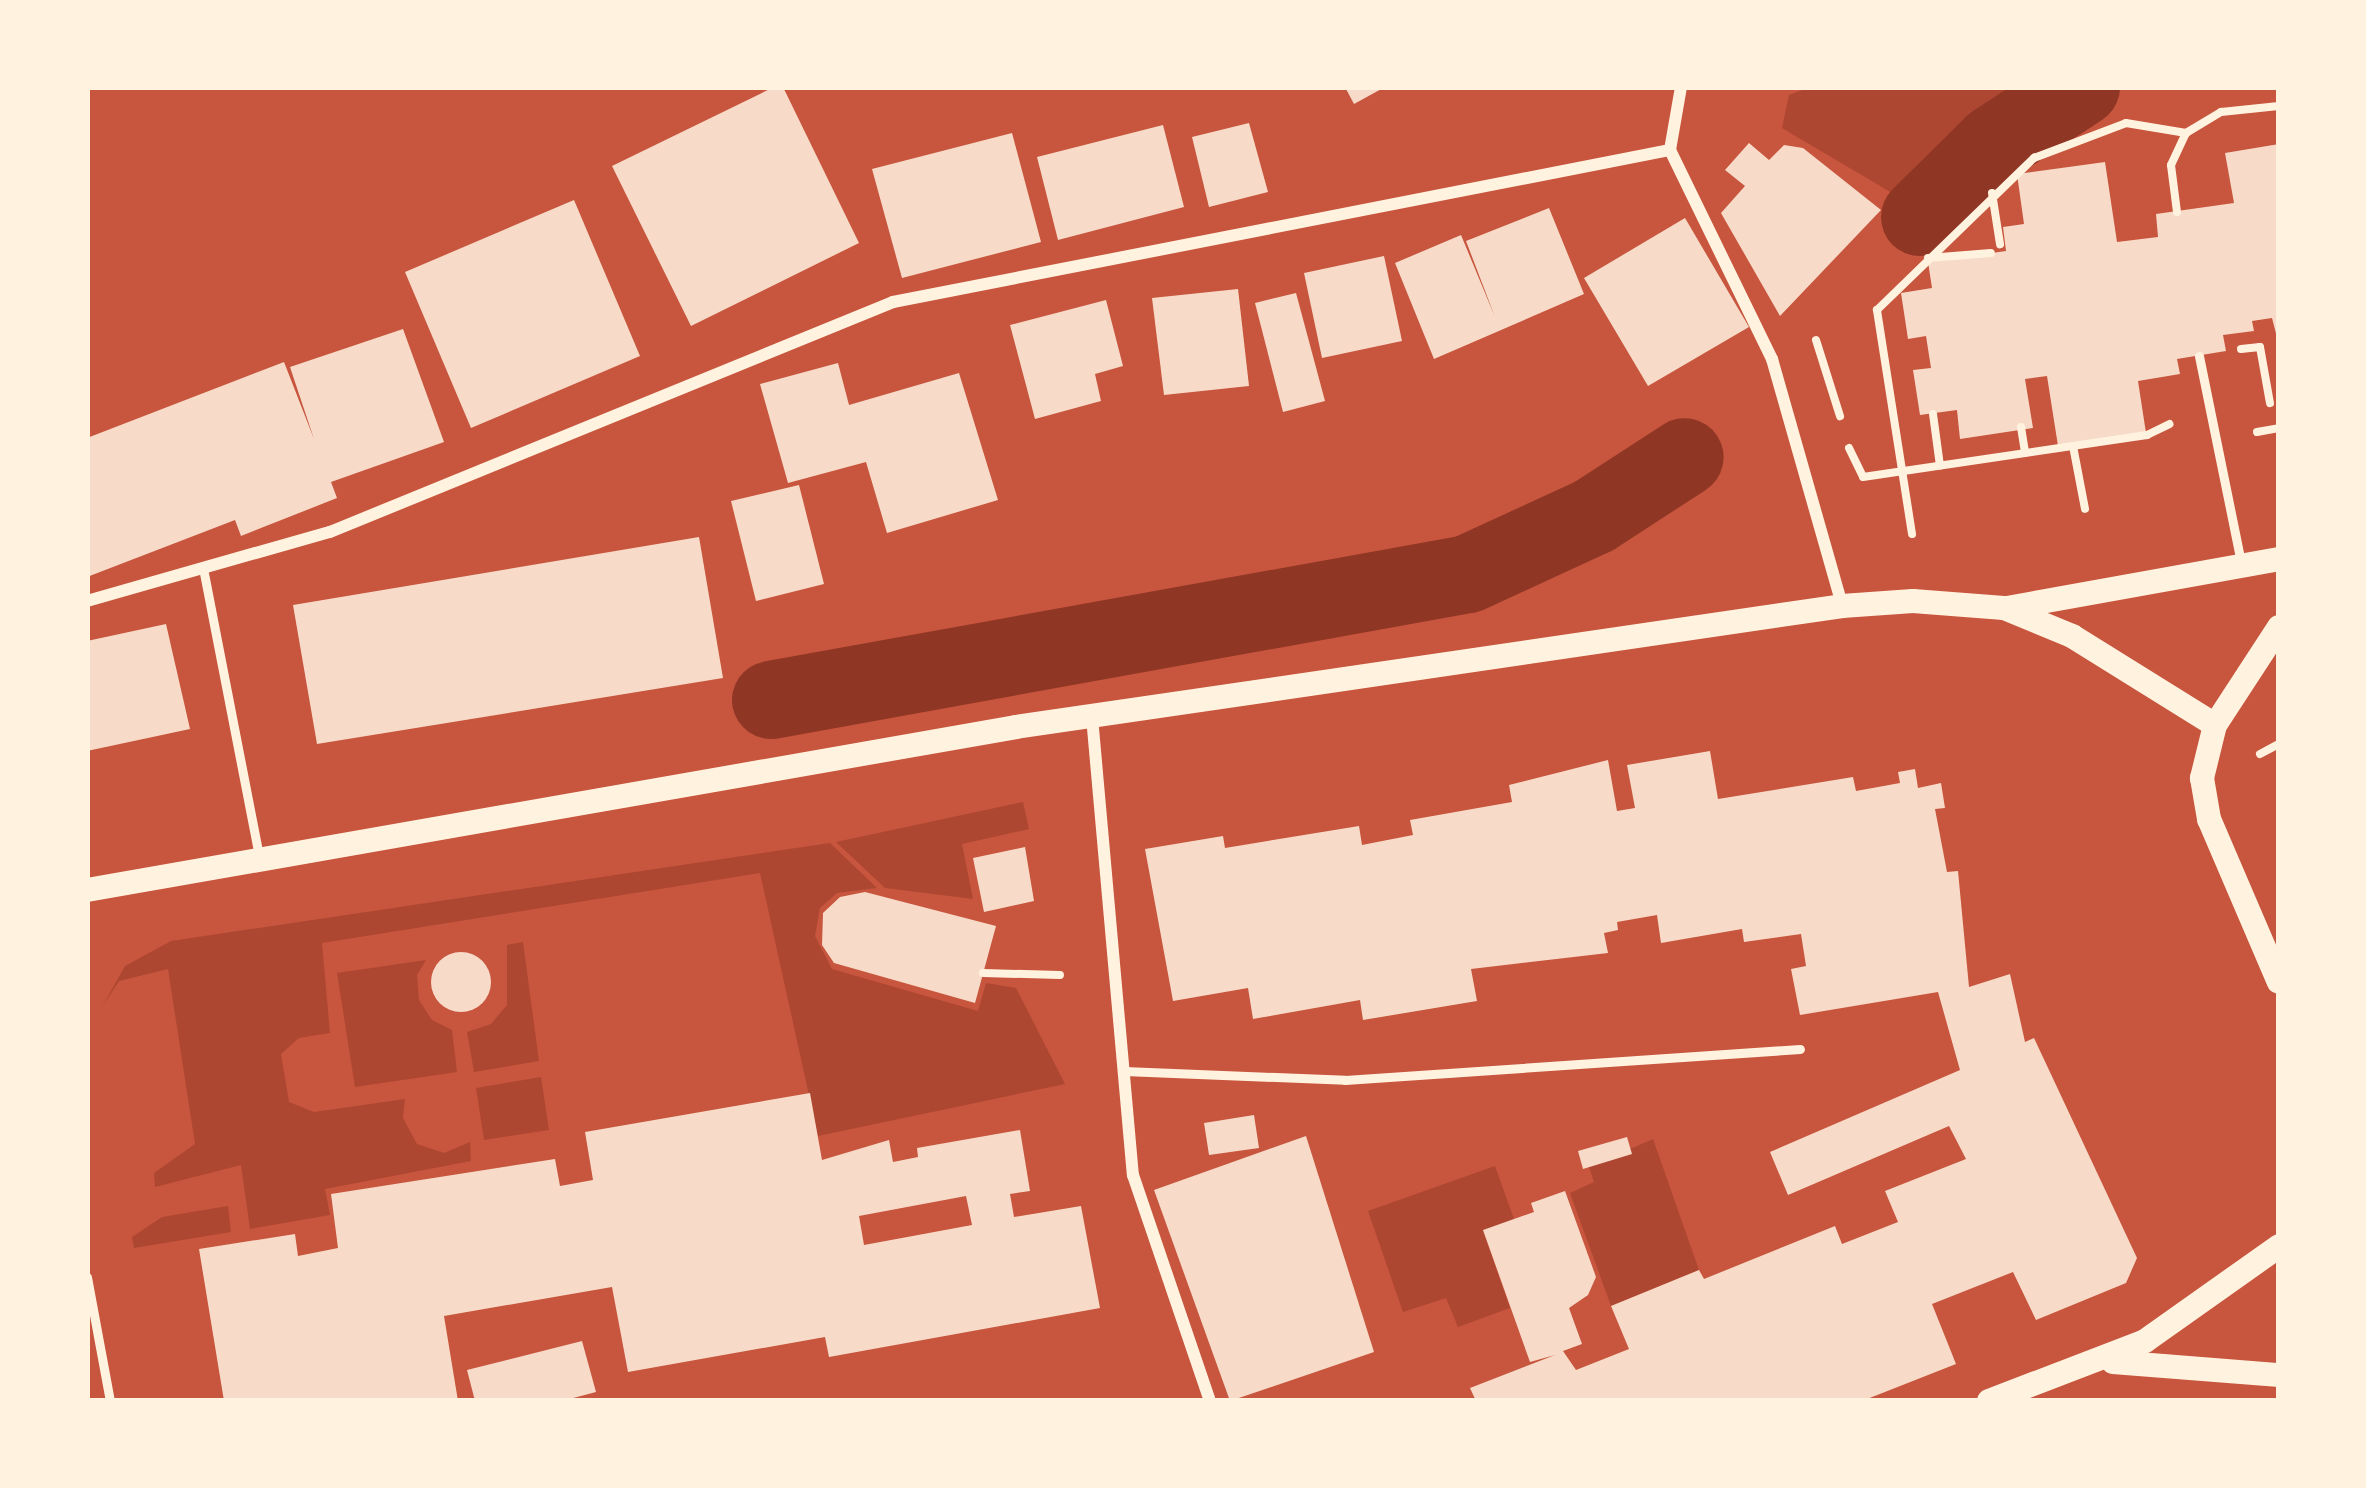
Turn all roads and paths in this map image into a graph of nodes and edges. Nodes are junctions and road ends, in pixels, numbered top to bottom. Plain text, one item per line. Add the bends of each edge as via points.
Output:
1 (1681, 87) edge
2 (2279, 106) edge
3 (2186, 133) junction
4 (1670, 150) junction
5 (1992, 193) junction
6 (2177, 212) dead end
7 (2000, 244) dead end
8 (1990, 253) dead end
9 (1926, 258) junction
10 (2245, 349) dead end
11 (2199, 356) dead end
12 (2274, 402) edge
13 (2254, 405) dead end
14 (1933, 414) dead end
15 (2187, 416) dead end
16 (2021, 427) dead end
17 (2073, 446) junction
18 (2025, 453) junction
19 (1940, 466) junction
20 (1902, 472) junction
21 (1873, 476) dead end
22 (2085, 509) dead end
23 (1912, 534) dead end
24 (2279, 559) edge
25 (2242, 567) junction
26 (202, 568) junction
27 (87, 601) edge
28 (1842, 606) junction
29 (2004, 608) junction
30 (2279, 627) edge
31 (1092, 716) junction
32 (2215, 725) junction
33 (260, 861) junction
34 (87, 890) edge
35 (983, 973) dead end
36 (1060, 975) dead end
37 (2279, 982) edge
38 (1800, 1049) dead end
39 (1124, 1071) junction
40 (2279, 1246) edge
41 (87, 1277) edge
42 (2093, 1365) junction
43 (2279, 1375) edge
44 (110, 1401) edge
45 (1210, 1401) edge
46 (1989, 1401) edge

1 - 4 street
2 - 3 path via 2221,112
3 - 5 path via 2126,123 2034,158
3 - 6 path via 2171,165
4 - 26 street via 893,302 330,532
4 - 28 street via 1772,359
5 - 7 path
5 - 9 path
8 - 9 path
9 - 20 path via 1877,310
10 - 12 path via 2260,347
11 - 25 lane
12 - 13 path
14 - 19 path
15 - 17 path
16 - 18 path
17 - 18 path
17 - 22 path
18 - 19 path
19 - 20 path
20 - 21 path
20 - 23 path
24 - 25 main road
25 - 29 main road
26 - 27 street
26 - 33 lane
28 - 29 main road
28 - 31 main road
29 - 32 main road via 2072,636
30 - 32 main road
31 - 33 main road
31 - 39 street
32 - 37 main road via 2203,796
33 - 34 main road
35 - 36 path
38 - 39 lane via 1345,1080
39 - 45 street via 1133,1175
40 - 42 main road via 2192,1313
41 - 44 lane
42 - 43 main road via 2161,1360
42 - 46 main road

